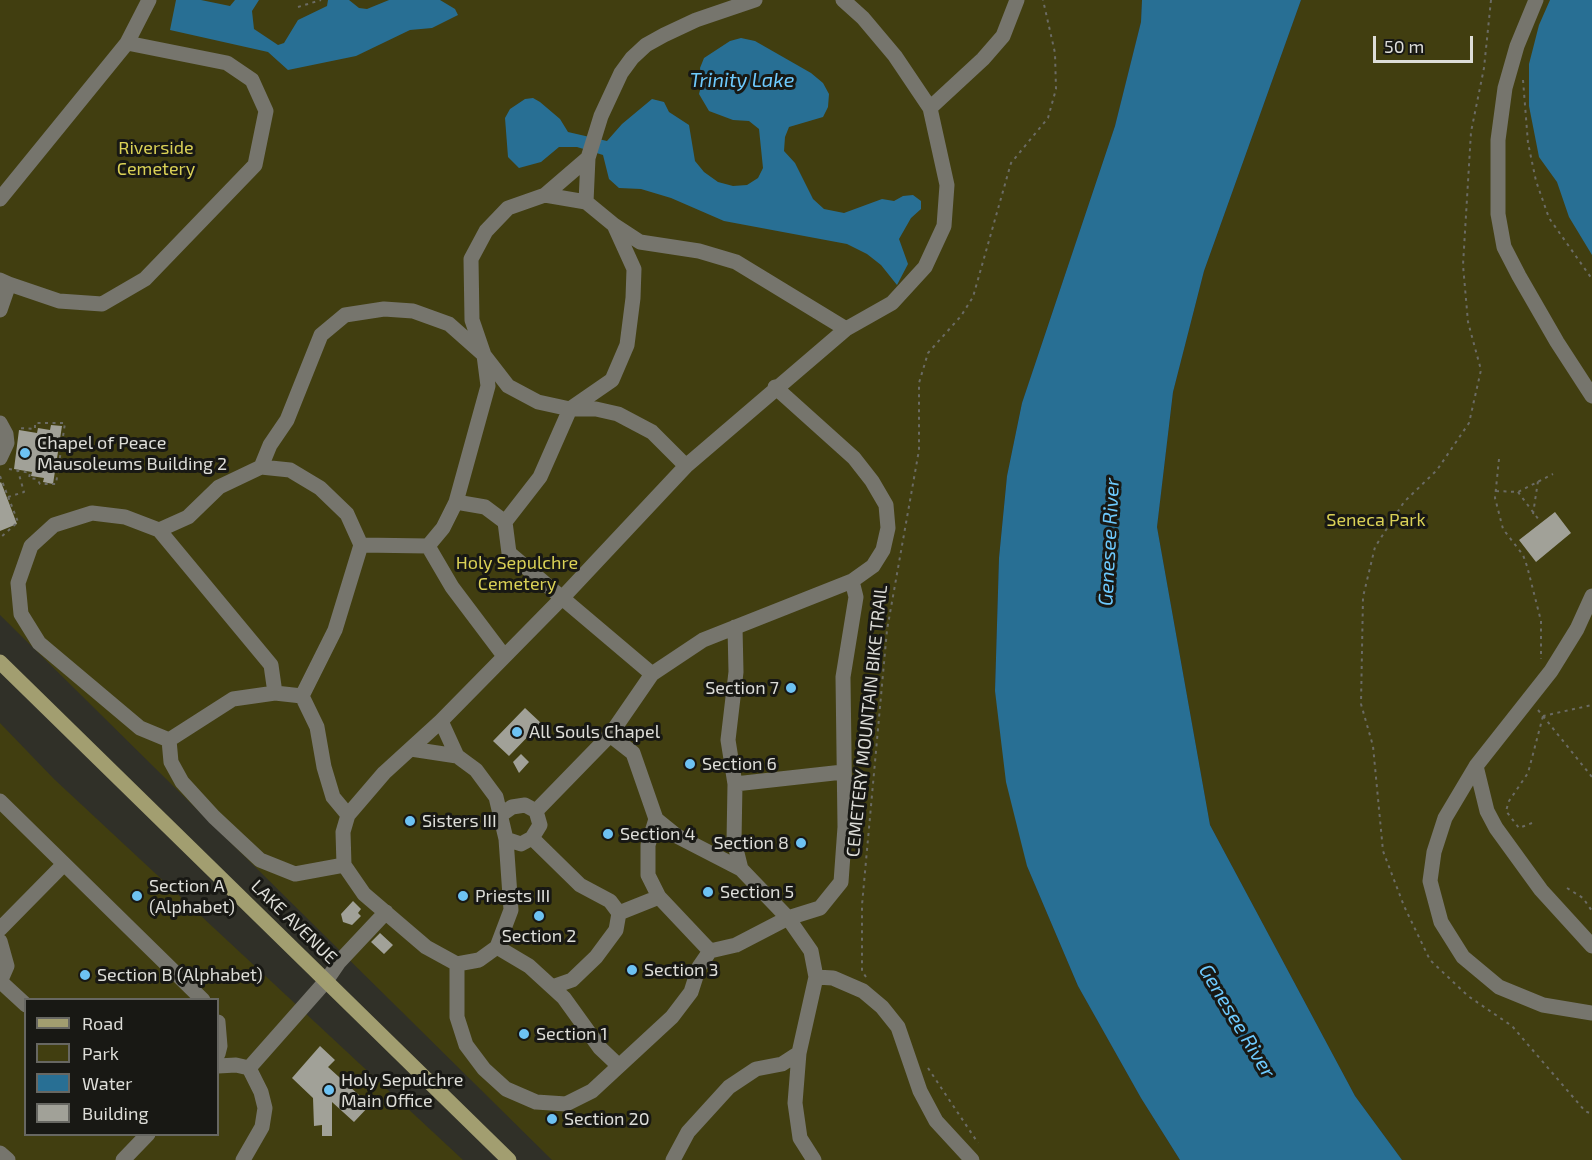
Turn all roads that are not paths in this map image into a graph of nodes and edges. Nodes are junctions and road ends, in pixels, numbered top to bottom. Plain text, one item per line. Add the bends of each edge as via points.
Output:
1 (148, 0) edge
2 (755, 0) edge
3 (843, 0) edge
4 (1017, 0) edge
5 (1536, 0) edge
6 (126, 43) junction
7 (930, 108) junction
8 (588, 158) junction
9 (545, 195) junction
10 (0, 199) edge
11 (586, 202) junction
12 (614, 225) junction
13 (5, 282) edge
14 (0, 310) edge
15 (846, 329) junction
16 (484, 355) junction
17 (775, 387) junction
18 (1592, 396) edge
19 (570, 409) junction
20 (0, 423) edge
21 (0, 458) edge
22 (686, 466) junction
23 (261, 467) junction
24 (456, 502) junction
25 (505, 522) junction
26 (159, 530) junction
27 (360, 545) junction
28 (428, 546) junction
29 (852, 581) junction
30 (564, 596) junction
31 (1592, 596) edge
32 (735, 627) junction
33 (504, 656) junction
34 (0, 662) edge
35 (652, 674) junction
36 (275, 693) junction
37 (302, 696) junction
38 (441, 721) junction
39 (610, 735) junction
40 (169, 741) junction
41 (411, 749) junction
42 (457, 756) junction
43 (1476, 766) junction
44 (843, 772) junction
45 (735, 784) junction
46 (0, 801) edge
47 (536, 811) junction
48 (502, 814) junction
49 (348, 815) junction
50 (656, 819) junction
51 (532, 838) junction
52 (506, 839) junction
53 (63, 865) junction
54 (344, 865) junction
55 (741, 869) junction
56 (659, 897) junction
57 (386, 912) junction
58 (619, 913) junction
59 (788, 918) junction
60 (0, 929) edge
61 (0, 941) edge
62 (1592, 946) edge
63 (497, 947) junction
64 (710, 951) junction
65 (457, 964) junction
66 (816, 977) junction
67 (326, 981) junction
68 (1, 982) edge
69 (552, 987) junction
70 (202, 998) edge
71 (24, 1003) edge
72 (1592, 1013) edge
73 (219, 1034) edge
74 (219, 1050) edge
75 (799, 1053) junction
76 (219, 1066) edge
77 (620, 1066) junction
78 (249, 1068) junction
79 (146, 1136) edge
80 (0, 1153) edge
81 (977, 1156) edge
82 (8, 1160) edge
83 (123, 1160) edge
84 (243, 1160) edge
85 (509, 1160) edge
86 (673, 1160) edge
87 (814, 1160) edge

1 - 6 lane
2 - 8 lane via 664,35 632,58 601,116
3 - 7 lane via 864,18 895,56
4 - 7 lane via 1003,36
5 - 18 lane via 1505,88 1498,141 1498,214 1504,247
6 - 10 lane
6 - 13 lane via 227,63 252,80 266,111 255,165 145,279 102,304 59,302
7 - 15 lane via 946,185 944,226 925,267 892,303
8 - 9 lane
8 - 11 lane
9 - 11 lane
9 - 16 lane via 508,208 486,231 471,259 472,320
11 - 12 lane
12 - 15 lane via 640,242 699,251 736,262
12 - 19 lane via 634,269 627,345 612,380
13 - 14 lane
15 - 17 lane
16 - 19 lane via 508,386 537,402
16 - 23 lane via 449,324 413,311 384,309 345,315 321,335 287,420
16 - 24 lane via 488,386
17 - 22 lane
17 - 29 lane via 854,458 886,506 884,550 873,566
19 - 22 lane via 618,414 652,432
19 - 25 lane via 540,477
20 - 21 lane via 7,443
22 - 30 lane
23 - 26 lane via 219,488 188,517
23 - 27 lane via 290,470 320,488 347,514
24 - 25 lane via 485,507
24 - 28 lane
25 - 30 lane via 509,553
26 - 36 lane via 271,665
26 - 40 lane via 125,517 92,513 54,525 31,546 18,583 21,614 39,643 140,728
27 - 28 lane
27 - 37 lane via 335,630
28 - 33 lane via 452,587
29 - 32 lane
29 - 44 lane via 856,597 843,676
30 - 33 lane
30 - 35 lane
31 - 43 lane via 1577,629 1539,686
32 - 35 lane via 703,640
32 - 45 lane via 736,672 728,740
33 - 38 lane
34 - 67 main road, LAKE AVENUE
35 - 39 lane
36 - 37 lane
36 - 40 lane via 233,699
37 - 49 lane via 317,727 333,797
38 - 41 lane
38 - 42 lane
39 - 47 lane
39 - 50 lane via 633,753
40 - 54 lane via 171,762 182,782 260,860 295,874
41 - 42 lane
41 - 49 lane
42 - 48 lane via 476,770
43 - 62 lane via 1487,811 1496,828 1541,890
43 - 72 lane via 1445,818 1434,852 1430,881 1441,922 1463,957 1499,987 1543,1005
44 - 45 lane
44 - 59 lane via 842,882 820,908
45 - 55 lane via 734,841
46 - 53 lane
47 - 48 lane via 525,805
47 - 51 lane via 540,825
48 - 52 lane
49 - 54 lane
50 - 55 lane via 677,836
50 - 56 lane via 648,845 648,875
51 - 52 lane via 521,844
51 - 58 lane via 580,885 610,901
52 - 63 lane via 511,910
53 - 60 lane
53 - 70 lane
54 - 57 lane via 364,894
55 - 59 lane
56 - 58 lane
56 - 64 lane
57 - 65 lane via 426,947
57 - 67 lane
58 - 69 lane via 616,930 596,957 572,980
59 - 64 lane via 736,945
59 - 66 lane via 811,951
61 - 68 lane via 8,966
63 - 65 lane via 479,960
63 - 69 lane via 529,966
64 - 77 lane via 699,967 691,992 672,1017
65 - 77 lane via 457,1017 466,1045 506,1089 536,1102 566,1104 592,1090
66 - 75 lane
66 - 81 lane via 833,978 862,991 882,1007 898,1027 920,1091 936,1121
67 - 78 lane
67 - 85 main road, LAKE AVENUE
68 - 71 lane
69 - 77 lane via 600,1048
73 - 74 lane
75 - 86 lane via 782,1064 756,1069 729,1088 688,1132
75 - 87 lane via 795,1102 800,1138
76 - 78 lane
78 - 84 lane via 265,1108 262,1127
79 - 83 lane
80 - 82 lane

